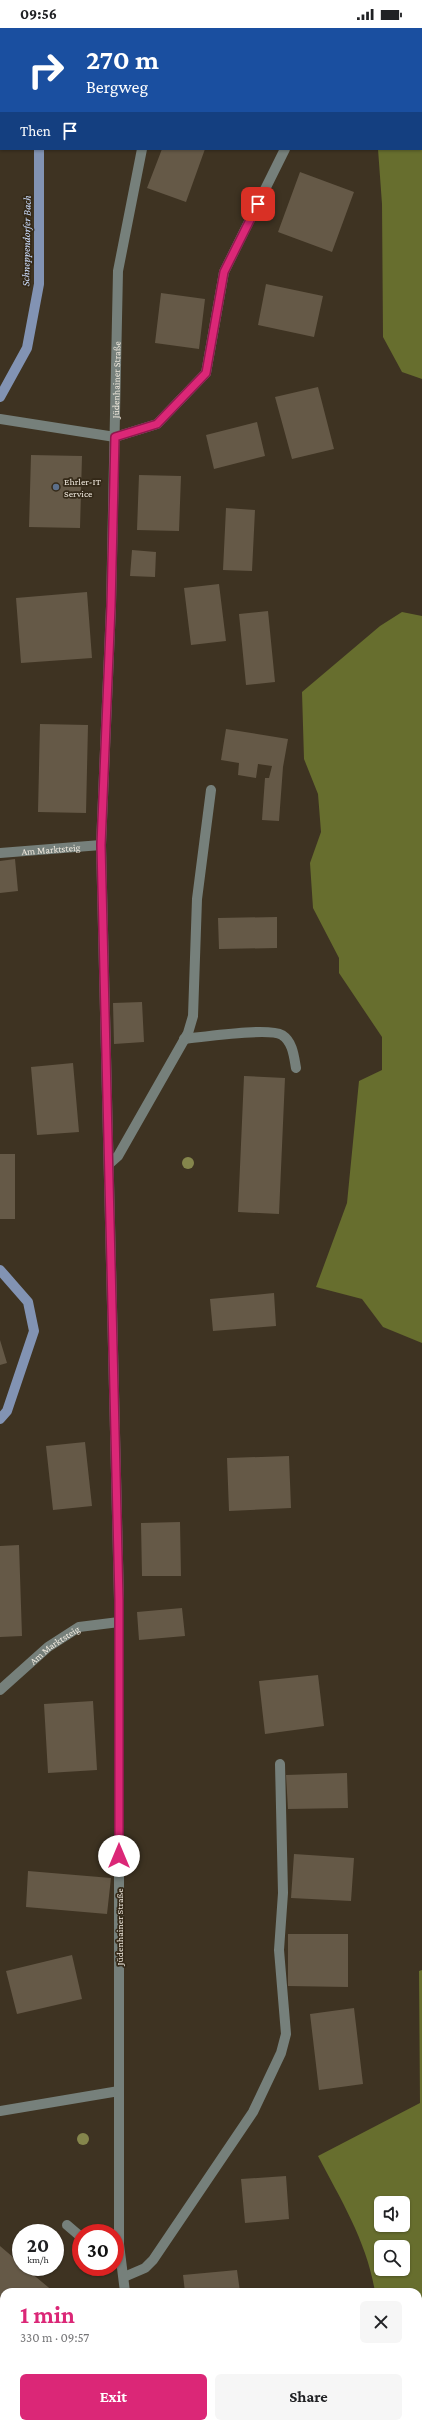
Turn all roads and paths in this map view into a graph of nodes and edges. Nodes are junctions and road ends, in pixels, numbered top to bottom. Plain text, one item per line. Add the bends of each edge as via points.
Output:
1 (142, 150) edge
2 (285, 150) edge
3 (0, 419) edge
4 (115, 437) junction
5 (211, 790) dead end
6 (101, 845) junction
7 (0, 852) edge
8 (184, 1039) junction
9 (296, 1068) dead end
10 (109, 1164) junction
11 (119, 1622) junction
12 (0, 1690) edge
13 (280, 1764) dead end
14 (119, 2090) junction
15 (0, 2111) edge
16 (117, 2224) edge
17 (67, 2225) dead end
18 (72, 2230) edge
19 (124, 2277) joint
20 (125, 2288) edge

1 - 4 street, Jüdenhainer Straße via 118,271
2 - 4 street via 224,272 206,373 157,424
3 - 4 street
4 - 6 street, Jüdenhainer Straße
5 - 8 street via 198,899 193,1016
6 - 7 street, Am Marktsteig
6 - 10 street, Jüdenhainer Straße
8 - 9 street via 268,1031 282,1036 293,1049
8 - 10 street via 118,1156
10 - 11 street, Jüdenhainer Straße
11 - 12 street, Am Marktsteig via 79,1627 48,1648
11 - 14 street, Jüdenhainer Straße
13 - 19 street via 283,1893 279,1950 286,2034 282,2054 253,2112 153,2260 145,2268
14 - 15 street
14 - 16 street, Jüdenhainer Straße
17 - 18 street
19 - 20 street, Jüdenhainer Straße

